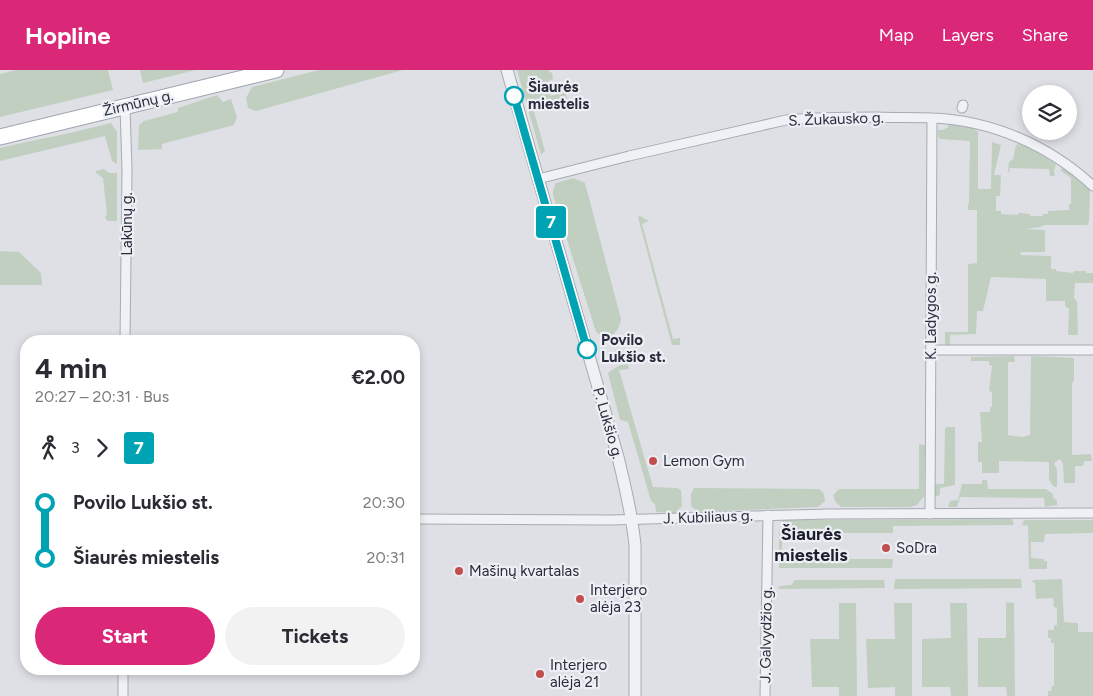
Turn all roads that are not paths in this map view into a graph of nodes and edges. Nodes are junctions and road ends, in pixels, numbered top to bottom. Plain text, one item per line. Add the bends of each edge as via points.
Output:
1 (276, 70) edge
2 (507, 70) edge
3 (125, 106) junction
4 (962, 107) dead end
5 (932, 118) junction
6 (961, 121) junction
7 (0, 137) edge
8 (538, 179) junction
9 (1093, 186) edge
10 (125, 335) edge
11 (931, 350) junction
12 (1093, 350) edge
13 (1093, 513) edge
14 (768, 514) junction
15 (930, 514) junction
16 (420, 519) edge
17 (632, 520) junction
18 (123, 675) edge
19 (122, 696) edge
20 (635, 696) edge
21 (765, 696) edge

1 - 3 main road, Žirmūnų g.
2 - 8 street, P. Lukšio g.
3 - 7 main road, Žirmūnų g.
3 - 10 street, Lakūnų g.
4 - 6 street
5 - 6 street, S. Žukausko g.
5 - 8 street, S. Žukausko g. via 812,117 786,120
5 - 11 street, K. Ladygos g.
6 - 9 street, S. Žukausko g. via 1018,137 1061,161
8 - 17 street, P. Lukšio g. via 618,457
11 - 12 street
11 - 15 street, K. Ladygos g.
13 - 15 street, J. Kubiliaus g.
14 - 15 street, J. Kubiliaus g.
14 - 17 street, J. Kubiliaus g.
14 - 21 street, J. Galvydžio g.
16 - 17 street, J. Kubiliaus g.
17 - 20 street, P. Lukšio g. via 636,589
18 - 19 street

